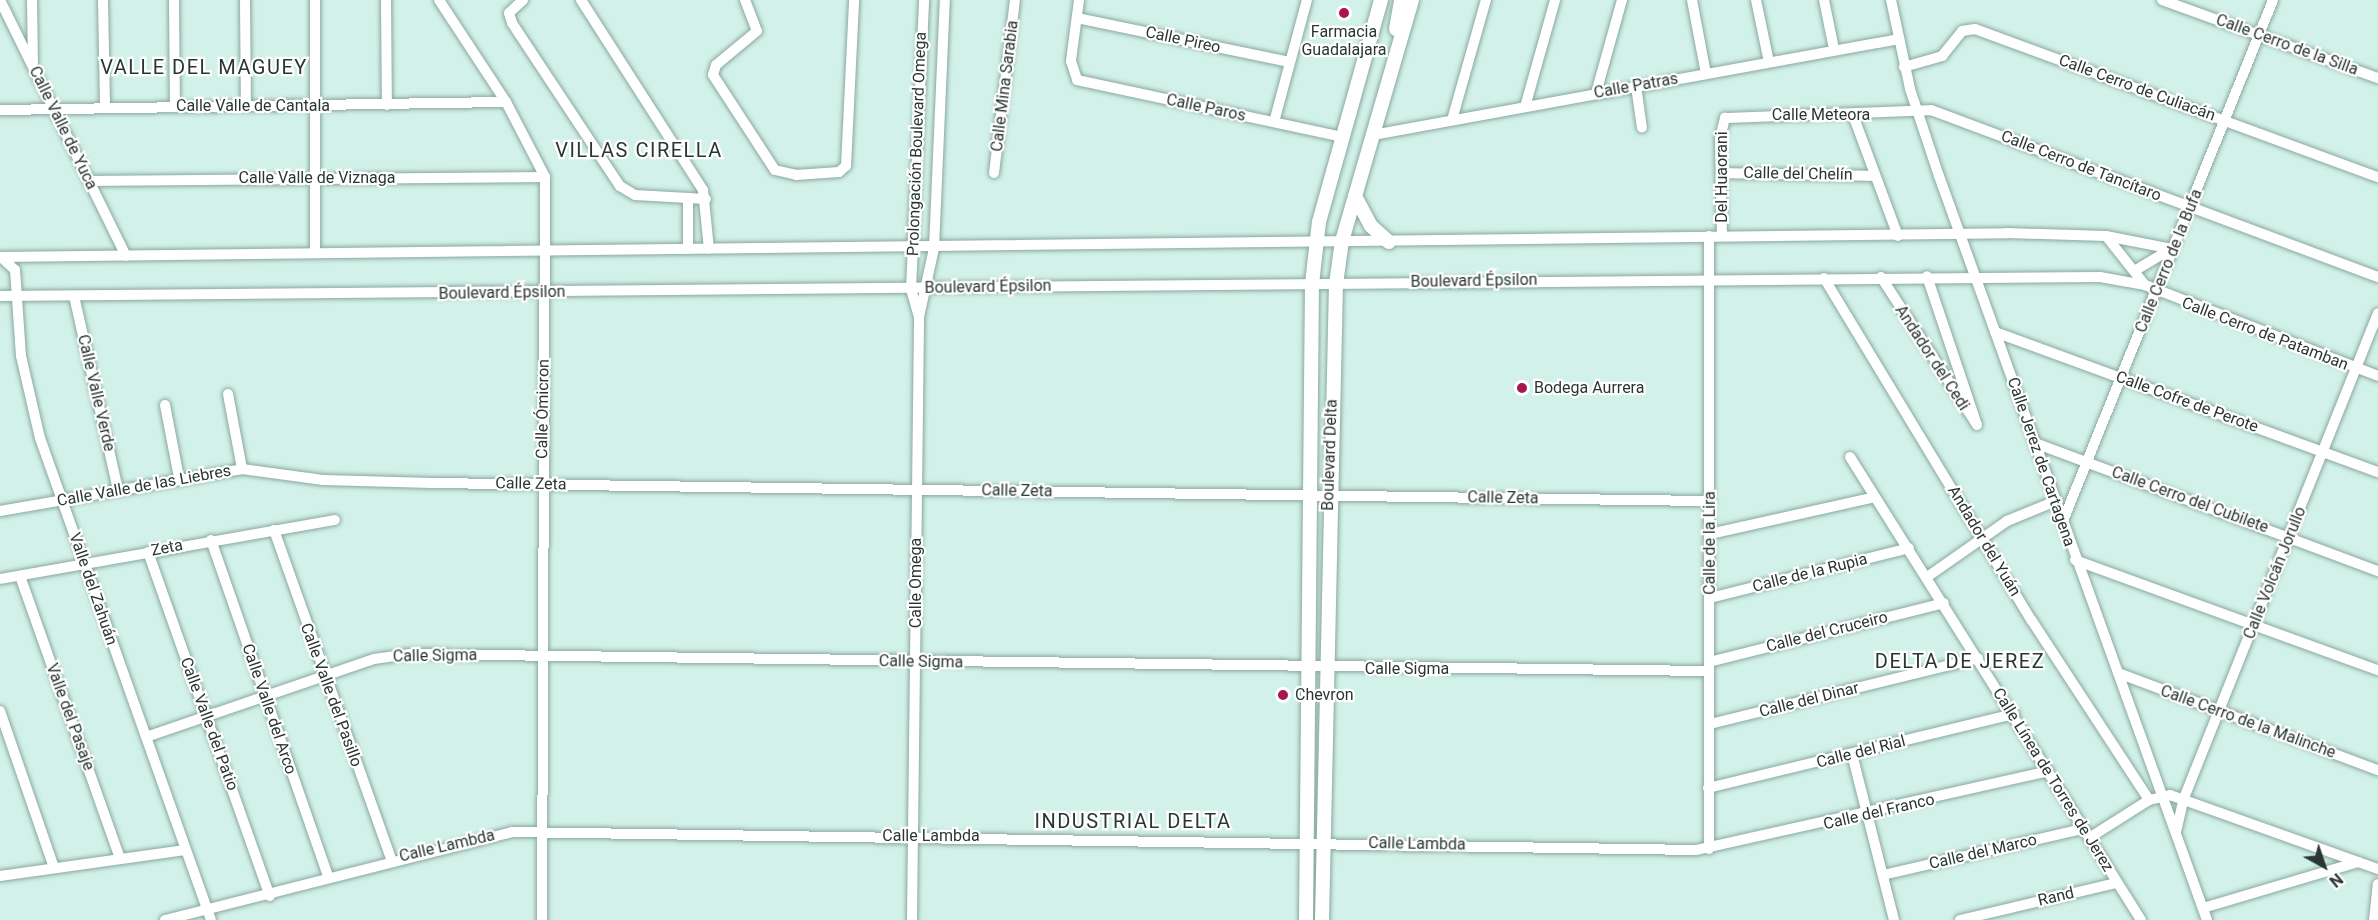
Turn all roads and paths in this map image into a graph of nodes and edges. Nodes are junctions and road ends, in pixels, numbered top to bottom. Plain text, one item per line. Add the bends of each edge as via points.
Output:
1 (0, 0) edge
2 (32, 0) edge
3 (103, 0) edge
4 (174, 0) edge
5 (245, 0) edge
6 (315, 0) edge
7 (386, 0) edge
8 (439, 0) edge
9 (523, 0) edge
10 (581, 0) edge
11 (745, 0) edge
12 (854, 0) edge
13 (924, 0) edge
14 (945, 0) edge
15 (1015, 0) edge
16 (1079, 0) edge
17 (1307, 0) edge
18 (1381, 0) edge
19 (1401, 0) edge
20 (1412, 0) edge
21 (1486, 0) edge
22 (1555, 0) edge
23 (1622, 0) edge
24 (1692, 0) edge
25 (1756, 0) edge
26 (1824, 0) edge
27 (1891, 0) edge
28 (2162, 0) edge
29 (2274, 0) edge
30 (1077, 18) junction
31 (2260, 34) junction
32 (1899, 39) junction
33 (1397, 46) junction
34 (1834, 50) junction
35 (1290, 62) junction
36 (1769, 62) junction
37 (1904, 67) junction
38 (33, 68) junction
39 (1706, 74) junction
40 (2378, 78) edge
41 (1636, 86) junction
42 (1596, 93) junction
43 (506, 102) junction
44 (175, 105) junction
45 (387, 105) junction
46 (246, 106) junction
47 (315, 106) junction
48 (1525, 107) junction
49 (51, 108) junction
50 (105, 108) junction
51 (0, 110) edge
52 (1917, 111) junction
53 (1853, 115) junction
54 (1725, 118) joint
55 (1452, 120) junction
56 (2227, 120) junction
57 (1274, 122) junction
58 (1642, 128) dead end
59 (1373, 135) junction
60 (1342, 136) junction
61 (994, 173) dead end
62 (1721, 173) junction
63 (1875, 176) junction
64 (315, 177) junction
65 (545, 177) junction
66 (2378, 177) edge
67 (88, 181) junction
68 (1355, 196) junction
69 (688, 198) junction
70 (706, 199) junction
71 (2191, 208) junction
72 (1961, 234) junction
73 (1709, 236) junction
74 (1722, 236) junction
75 (2106, 236) junction
76 (1898, 237) junction
77 (1342, 240) junction
78 (1316, 241) junction
79 (1389, 242) junction
80 (914, 248) junction
81 (934, 248) junction
82 (543, 249) junction
83 (688, 249) junction
84 (709, 249) junction
85 (2172, 249) junction
86 (315, 253) junction
87 (126, 256) junction
88 (0, 257) edge
89 (2136, 270) junction
90 (1976, 275) junction
91 (1927, 276) junction
92 (1881, 277) junction
93 (2378, 277) edge
94 (1710, 278) junction
95 (1824, 278) junction
96 (1312, 284) junction
97 (1336, 284) junction
98 (2145, 285) junction
99 (929, 288) junction
100 (911, 289) junction
101 (546, 292) junction
102 (2155, 292) junction
103 (0, 296) edge
104 (16, 296) junction
105 (74, 296) junction
106 (2378, 313) edge
107 (919, 317) junction
108 (1995, 332) junction
109 (2357, 368) junction
110 (2378, 376) edge
111 (2121, 378) junction
112 (228, 394) dead end
113 (165, 405) dead end
114 (2035, 443) junction
115 (2322, 452) junction
116 (1850, 457) dead end
117 (2085, 461) junction
118 (242, 469) junction
119 (2378, 472) edge
120 (179, 478) junction
121 (323, 480) joint
122 (542, 484) junction
123 (118, 490) junction
124 (917, 490) junction
125 (1311, 494) junction
126 (1328, 495) junction
127 (1875, 497) junction
128 (63, 500) junction
129 (1710, 501) junction
130 (2056, 501) junction
131 (0, 511) edge
132 (335, 520) dead end
133 (2062, 521) junction
134 (274, 530) junction
135 (1710, 534) junction
136 (1982, 537) junction
137 (2290, 537) junction
138 (211, 540) junction
139 (1909, 548) junction
140 (148, 552) junction
141 (2075, 560) junction
142 (83, 563) junction
143 (2378, 571) edge
144 (20, 576) junction
145 (1928, 577) junction
146 (0, 579) edge
147 (1710, 598) junction
148 (1944, 603) junction
149 (2255, 625) junction
150 (543, 657) junction
151 (1978, 658) junction
152 (916, 662) junction
153 (1709, 666) junction
154 (1309, 668) junction
155 (1325, 668) junction
156 (2378, 670) edge
157 (2118, 673) junction
158 (323, 676) junction
159 (264, 696) junction
160 (0, 711) edge
161 (2218, 711) junction
162 (2013, 714) junction
163 (205, 717) junction
164 (1710, 724) junction
165 (146, 737) junction
166 (1852, 754) junction
167 (2378, 770) edge
168 (2048, 771) junction
169 (1708, 789) junction
170 (2161, 794) junction
171 (2184, 798) junction
172 (2149, 800) junction
173 (1869, 815) junction
174 (544, 831) junction
175 (2086, 833) junction
176 (2176, 835) junction
177 (912, 836) junction
178 (1323, 841) junction
179 (1306, 842) junction
180 (1709, 849) junction
181 (185, 850) junction
182 (120, 858) junction
183 (391, 859) junction
184 (2358, 862) junction
185 (54, 868) junction
186 (2378, 869) edge
187 (1883, 875) junction
188 (0, 876) edge
189 (329, 878) junction
190 (2117, 883) junction
191 (2378, 884) edge
192 (270, 896) junction
193 (2203, 908) junction
194 (210, 916) edge
195 (165, 920) edge
196 (542, 920) edge
197 (912, 920) edge
198 (1306, 920) edge
199 (1322, 920) edge
200 (1894, 920) edge
201 (1960, 920) edge
202 (2141, 920) edge
203 (2208, 920) edge
204 (2374, 920) edge

1 - 38 street, Calle Valle de Yuca
2 - 38 street
3 - 50 street
4 - 44 street
5 - 46 street
6 - 47 street
7 - 45 street
8 - 43 street, Calle Ómicron
9 - 69 street via 509,13 512,23 620,186 635,195
10 - 70 street
11 - 12 street via 757,31 716,65 713,75 776,170 796,175 839,172 846,166
13 - 80 street, Prolongación Boulevard Omega
14 - 81 street, Prolongación Boulevard Omega
15 - 61 street, Calle Mina Sarabia
16 - 30 street
17 - 35 street
18 - 60 main road, Boulevard Delta
19 - 33 main road
20 - 33 main road, Boulevard Delta
21 - 55 street
22 - 48 street
23 - 42 street
24 - 39 street
25 - 36 street
26 - 34 street
27 - 32 street, Calle Jerez de Cartagena
28 - 31 street, Calle Cerro de la Silla
29 - 31 street, Calle Cerro de la Bufa
30 - 35 street, Calle Pireo
30 - 57 street, Calle Paros via 1072,76 1080,82
31 - 40 street, Calle Cerro de la Silla
31 - 56 street, Calle Cerro de la Bufa
32 - 34 street, Calle Patras
32 - 37 street, Calle Jerez de Cartagena
33 - 59 main road, Boulevard Delta
34 - 36 street, Calle Patras
35 - 57 street
36 - 39 street, Calle Patras
37 - 52 street, Calle Jerez de Cartagena
37 - 56 street, Calle Cerro de Culiacán via 1942,56 1962,31 1975,29
38 - 49 street, Calle Valle de Yuca
39 - 41 street, Calle Patras
41 - 42 street, Calle Patras
41 - 58 street
42 - 48 street, Calle Patras
43 - 45 street, Calle Valle de Cantala
43 - 65 street, Calle Ómicron
44 - 46 street, Calle Valle de Cantala
44 - 50 street, Calle Valle de Cantala
45 - 47 street, Calle Valle de Cantala
46 - 47 street, Calle Valle de Cantala
47 - 64 street
48 - 55 street, Calle Patras
49 - 50 street, Calle Valle de Cantala
49 - 51 street, Calle Valle de Cantala
49 - 67 street, Calle Valle de Yuca
52 - 53 street, Calle Meteora
52 - 71 street, Calle Cerro de Tancítaro via 1940,113
52 - 72 street, Calle Jerez de Cartagena
53 - 54 street, Calle Meteora
53 - 63 street
54 - 62 street, Del Huaorani
55 - 59 street, Calle Patras
56 - 66 street, Calle Cerro de Culiacán
56 - 71 street, Calle Cerro de la Bufa
57 - 60 street, Calle Paros
59 - 68 main road, Boulevard Delta
60 - 78 main road, Boulevard Delta
62 - 63 street, Calle del Chelín
62 - 74 street, Del Huaorani
63 - 76 street
64 - 65 street, Calle Valle de Viznaga
64 - 67 street, Calle Valle de Viznaga
64 - 86 street
65 - 82 street, Calle Ómicron
67 - 87 street, Calle Valle de Yuca
68 - 77 main road, Boulevard Delta
68 - 79 main road via 1371,226
69 - 70 street
69 - 83 street
70 - 84 street
71 - 85 street, Calle Cerro de la Bufa
71 - 93 street, Calle Cerro de Tancítaro
72 - 75 street
72 - 76 street
72 - 90 street, Calle Jerez de Cartagena
73 - 74 street
73 - 79 street
73 - 94 street, Calle de la Lira
74 - 76 street
75 - 85 street
75 - 89 street
77 - 78 street
77 - 79 street
77 - 97 main road, Boulevard Delta
78 - 81 street
78 - 96 main road, Boulevard Delta
80 - 81 street
80 - 84 street
80 - 100 street, Prolongación Boulevard Omega
81 - 99 street, Prolongación Boulevard Omega
82 - 83 street
82 - 86 street
82 - 101 street, Calle Ómicron
83 - 84 street
85 - 89 street
85 - 102 street, Calle Cerro de la Bufa
86 - 87 street
87 - 88 street
88 - 104 street, Valle del Zahuán via 15,270
89 - 98 street
90 - 91 street, Boulevard Épsilon
90 - 98 street, Calle Cerro de Patamban via 2100,277
90 - 108 street, Calle Jerez de Cartagena
91 - 92 street, Boulevard Épsilon
91 - 92 street, Andador del Cedi via 1977,425
92 - 95 street, Boulevard Épsilon
94 - 95 street, Boulevard Épsilon
94 - 97 street, Boulevard Épsilon
94 - 129 street, Calle de la Lira
95 - 136 street, Andador del Yuán
96 - 97 street, Boulevard Épsilon
96 - 99 street, Boulevard Épsilon
96 - 125 main road, Boulevard Delta
97 - 126 main road, Boulevard Delta
98 - 102 street, Calle Cerro de Patamban
99 - 100 street, Boulevard Épsilon
99 - 107 street, Calle Omega
100 - 101 street, Boulevard Épsilon
100 - 107 street, Calle Omega
101 - 105 street, Boulevard Épsilon
101 - 122 street, Calle Ómicron
102 - 109 street, Calle Cerro de Patamban
102 - 111 street, Calle Cerro de la Bufa
103 - 104 street, Boulevard Épsilon
104 - 105 street, Boulevard Épsilon
104 - 128 street, Valle del Zahuán via 28,386
105 - 123 street, Calle Valle Verde
106 - 109 street, Calle Volcán Jorullo
107 - 124 street, Calle Omega
108 - 111 street, Calle Cofre de Perote
108 - 114 street, Calle Jerez de Cartagena
109 - 110 street, Calle Cerro de Patamban
109 - 115 street, Calle Volcán Jorullo
111 - 115 street, Calle Cofre de Perote
111 - 117 street, Calle Cerro de la Bufa
112 - 118 street
113 - 120 street
114 - 117 street, Calle Cerro del Cubilete
114 - 130 street, Calle Jerez de Cartagena
115 - 119 street, Calle Cofre de Perote
115 - 137 street, Calle Volcán Jorullo
116 - 127 street, Calle Línea de Torres de Jerez
117 - 133 street, Calle Cerro de la Bufa
117 - 137 street, Calle Cerro del Cubilete
118 - 120 street, Calle Valle de las Liebres
118 - 121 street, Calle Valle de las Liebres
120 - 123 street, Calle Valle de las Liebres
121 - 122 street, Calle Zeta
122 - 124 street, Calle Zeta
122 - 150 street, Calle Ómicron
123 - 128 street, Calle Valle de las Liebres
124 - 125 street, Calle Zeta
124 - 152 street, Calle Omega
125 - 126 street, Calle Zeta
125 - 154 main road, Boulevard Delta
126 - 129 street, Calle Zeta
126 - 155 main road, Boulevard Delta
127 - 135 street
127 - 139 street, Calle Línea de Torres de Jerez
128 - 131 street, Calle Valle de las Liebres
128 - 142 street, Valle del Zahuán
129 - 135 street, Calle de la Lira
130 - 133 street, Calle Jerez de Cartagena
130 - 136 street
132 - 134 street, Zeta
133 - 141 street, Calle Jerez de Cartagena
134 - 138 street, Zeta
134 - 158 street, Calle Valle del Pasillo
135 - 147 street, Calle de la Lira
136 - 145 street
136 - 172 street, Andador del Yuán
137 - 143 street, Calle Cerro del Cubilete
137 - 149 street, Calle Volcán Jorullo
138 - 140 street, Zeta
138 - 159 street, Calle Valle del Arco
139 - 145 street, Calle Línea de Torres de Jerez
139 - 147 street, Calle de la Rupia
140 - 142 street, Zeta
140 - 163 street, Calle Valle del Patio
141 - 149 street
141 - 157 street, Calle Jerez de Cartagena
142 - 144 street, Zeta
142 - 165 street, Valle del Zahuán
144 - 146 street, Zeta
144 - 182 street, Valle del Pasaje
145 - 148 street, Calle Línea de Torres de Jerez
147 - 153 street, Calle de la Lira
148 - 151 street, Calle Línea de Torres de Jerez
148 - 153 street, Calle del Cruceiro
149 - 156 street
149 - 161 street, Calle Volcán Jorullo
150 - 152 street, Calle Sigma
150 - 158 street, Calle Sigma via 391,655
150 - 174 street, Calle Ómicron
151 - 162 street, Calle Línea de Torres de Jerez
151 - 164 street, Calle del Dinar
152 - 154 street, Calle Sigma
152 - 177 street, Calle Omega
153 - 155 street, Calle Sigma
153 - 164 street, Calle de la Lira
154 - 155 street, Calle Sigma
154 - 179 main road, Boulevard Delta
155 - 178 main road, Boulevard Delta
157 - 161 street, Calle Cerro de la Malinche
157 - 170 street, Calle Jerez de Cartagena
158 - 159 street, Calle Sigma
158 - 183 street, Calle Valle del Pasillo
159 - 163 street, Calle Sigma
159 - 189 street, Calle Valle del Arco
160 - 185 street
161 - 167 street, Calle Cerro de la Malinche
161 - 171 street, Calle Volcán Jorullo
162 - 166 street, Calle del Rial
162 - 168 street, Calle Línea de Torres de Jerez
163 - 165 street, Calle Sigma
163 - 192 street, Calle Valle del Patio
164 - 169 street, Calle de la Lira
165 - 181 street, Valle del Zahuán
166 - 169 street, Calle del Rial
166 - 173 street
168 - 173 street, Calle del Franco
168 - 175 street, Calle Línea de Torres de Jerez
169 - 180 street, Calle de la Lira
170 - 171 street
170 - 172 street, Calle del Marco
170 - 176 street, Calle Jerez de Cartagena
171 - 176 street, Calle Volcán Jorullo
171 - 184 street
172 - 175 street, Calle del Marco
173 - 180 street, Calle del Franco
173 - 187 street
174 - 177 street, Calle Lambda
174 - 183 street, Calle Lambda via 493,834
174 - 196 street, Calle Ómicron
175 - 187 street, Calle del Marco
175 - 190 street, Calle Línea de Torres de Jerez
176 - 193 street, Calle Jerez de Cartagena
177 - 179 street, Calle Lambda
177 - 197 street, Calle Omega
178 - 179 street, Calle Lambda
178 - 180 street, Calle Lambda
178 - 199 main road, Boulevard Delta
179 - 198 main road, Boulevard Delta
181 - 182 street
181 - 194 street, Valle del Zahuán
182 - 185 street
183 - 189 street, Calle Lambda
184 - 186 street
184 - 193 street
185 - 188 street
187 - 200 street
189 - 192 street, Calle Lambda
190 - 201 street, Rand
190 - 202 street, Calle Línea de Torres de Jerez
191 - 204 street
192 - 194 street, Calle Lambda
193 - 203 street, Calle Jerez de Cartagena
194 - 195 street, Calle Lambda

